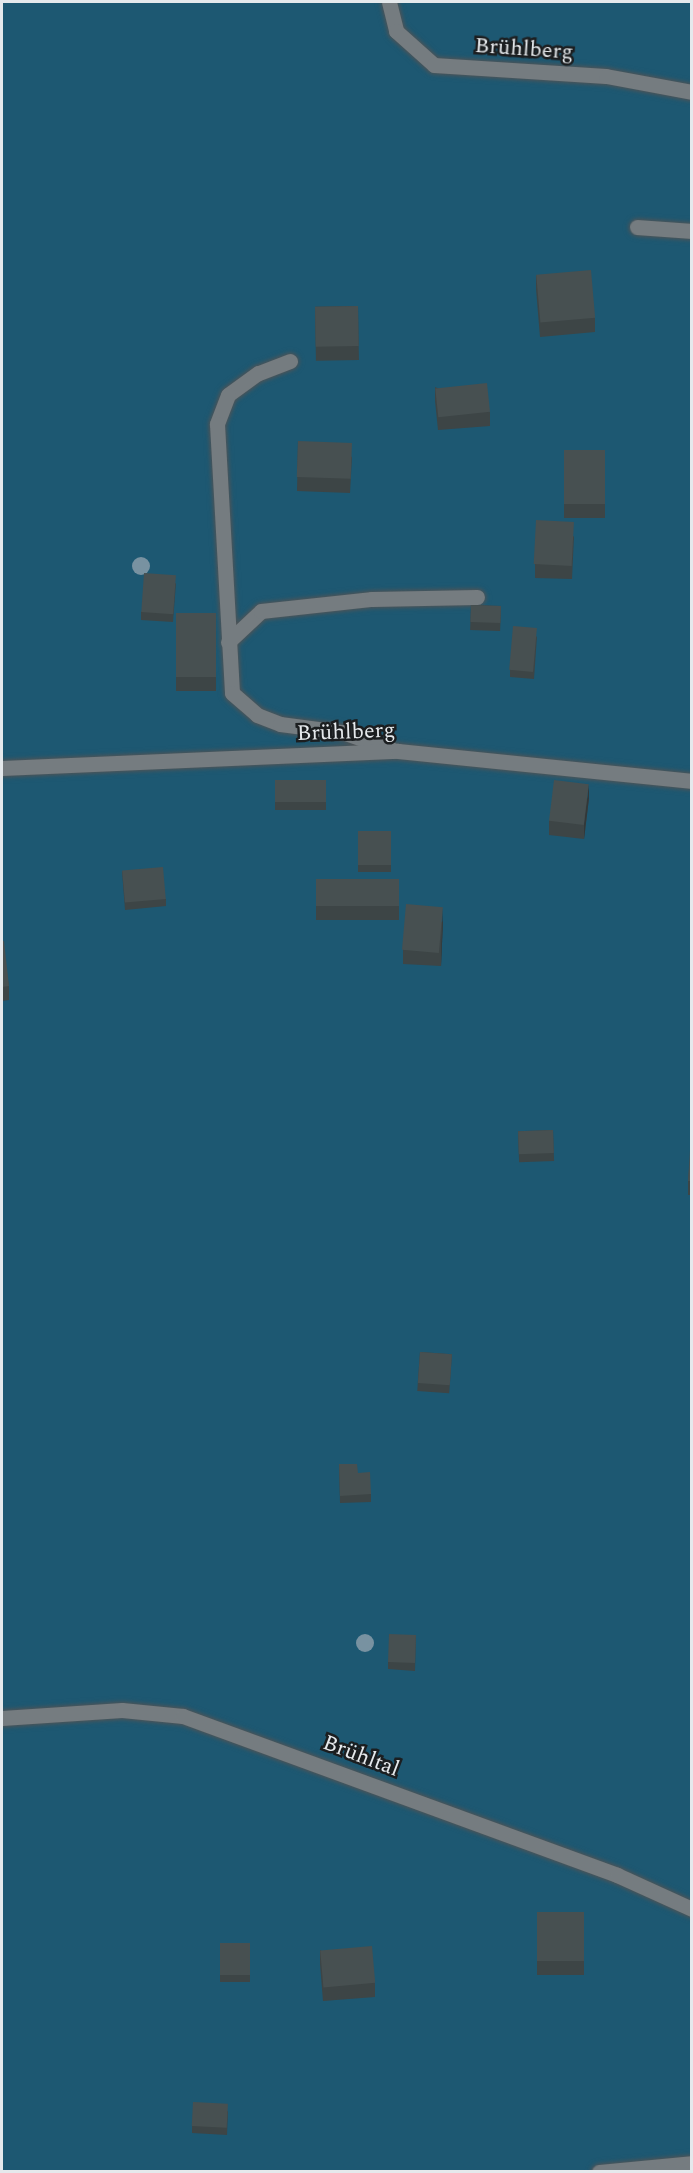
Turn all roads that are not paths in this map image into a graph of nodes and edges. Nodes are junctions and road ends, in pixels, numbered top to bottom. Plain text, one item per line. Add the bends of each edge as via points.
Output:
1 (389, 2) edge
2 (692, 92) edge
3 (637, 227) dead end
4 (692, 231) edge
5 (290, 361) dead end
6 (477, 597) dead end
7 (228, 642) junction
8 (398, 752) junction
9 (2, 768) edge
10 (692, 781) edge
11 (2, 1718) edge
12 (692, 1909) edge
13 (692, 2163) edge
14 (599, 2172) edge

1 - 2 street, Brühlberg via 396,31 434,66 606,76
3 - 4 street
5 - 7 street via 258,373 228,395 218,424
6 - 7 street via 372,599 261,611
7 - 8 street via 232,693 257,715 280,723 342,732
8 - 9 street, Brühlberg
8 - 10 street, Brühlberg
11 - 12 street, Brühltal via 122,1710 183,1716 617,1875
13 - 14 street

